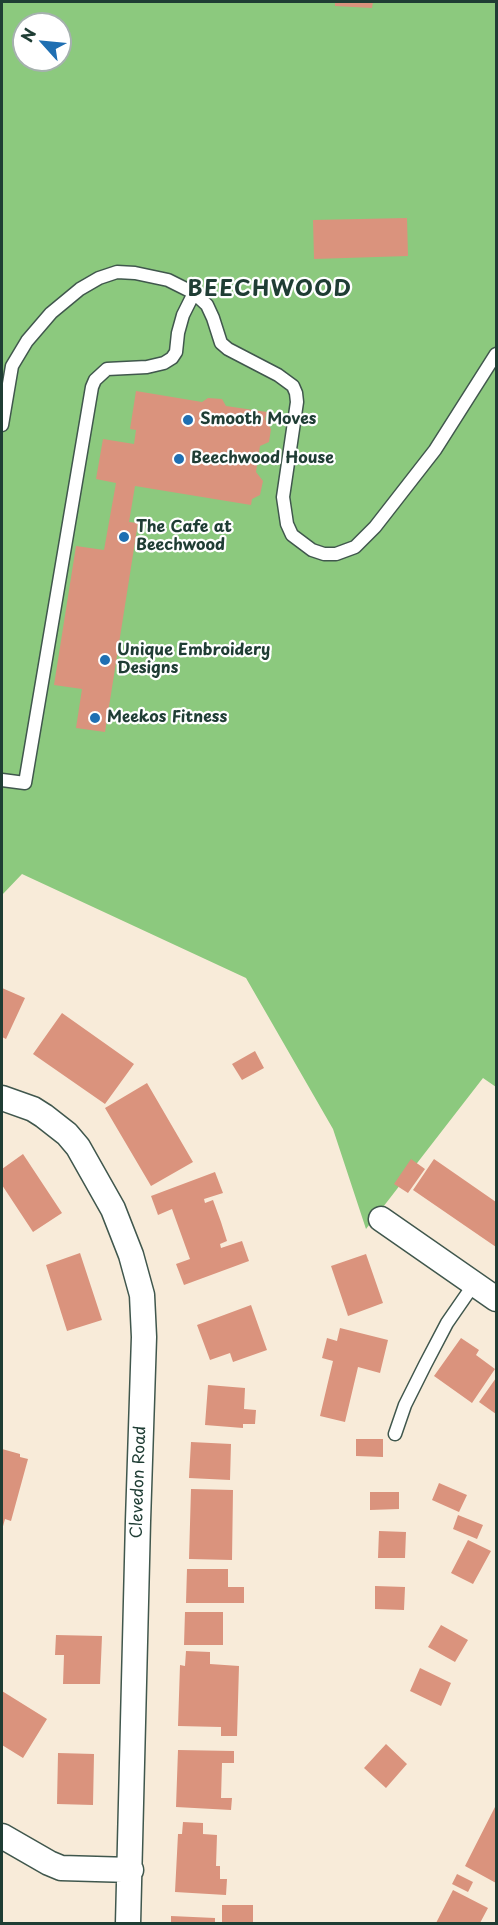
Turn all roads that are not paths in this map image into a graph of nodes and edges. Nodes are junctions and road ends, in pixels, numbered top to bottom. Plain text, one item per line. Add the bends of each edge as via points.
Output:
1 (194, 293) junction
2 (496, 354) edge
3 (2, 425) edge
4 (2, 780) edge
5 (2, 1098) edge
6 (381, 1220) dead end
7 (474, 1284) junction
8 (496, 1299) edge
9 (395, 1434) dead end
10 (2, 1836) edge
11 (130, 1870) junction
12 (128, 1923) edge

1 - 2 lane via 210,311 228,349 293,386 297,402 284,512 292,535 324,554 355,547 375,527 435,450
1 - 3 lane via 168,280 135,273 99,278 80,289 39,325 12,366
1 - 4 lane via 183,315 172,358 147,367 107,369 92,387 25,783
5 - 11 street, Clevedon Road via 44,1116 78,1147 113,1209 142,1295
6 - 7 street
7 - 8 street
7 - 9 lane via 424,1365
10 - 11 street via 61,1868
11 - 12 street, Clevedon Road

